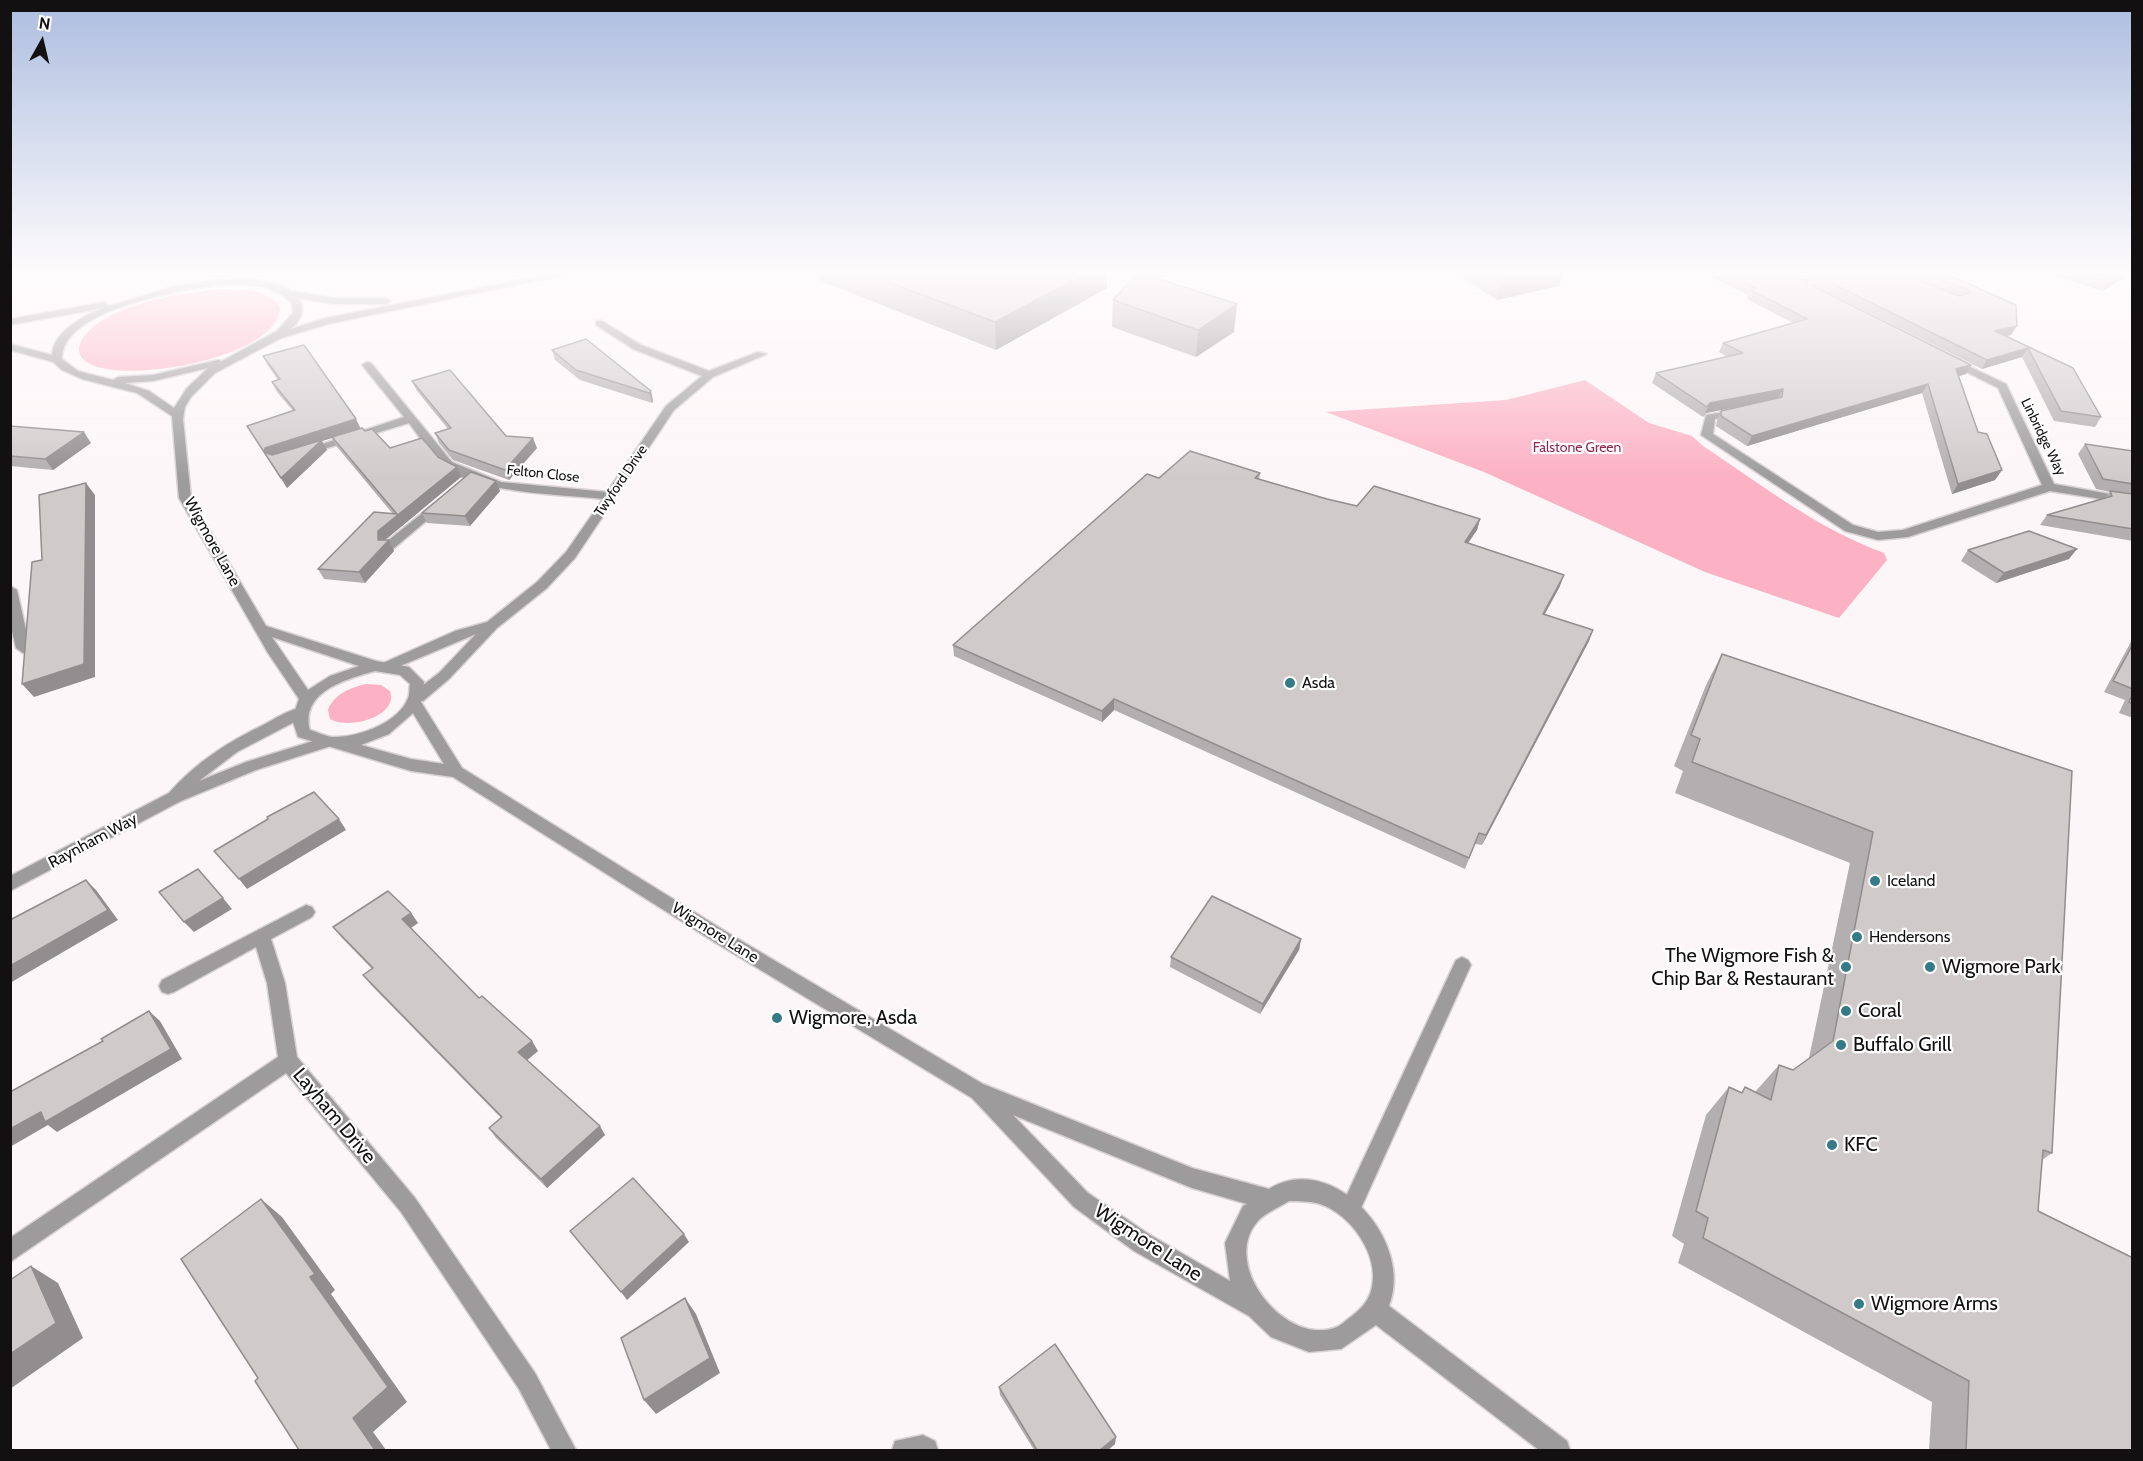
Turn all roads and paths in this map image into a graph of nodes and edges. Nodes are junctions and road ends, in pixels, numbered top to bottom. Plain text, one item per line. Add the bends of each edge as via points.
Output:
1 (60, 343) edge
2 (265, 343) edge
3 (267, 343) edge
4 (631, 343) edge
5 (261, 346) junction
6 (10, 347) edge
7 (244, 354) junction
8 (762, 354) dead end
9 (1940, 355) edge
10 (57, 360) junction
11 (367, 365) dead end
12 (709, 375) junction
13 (96, 379) junction
14 (1752, 408) edge
15 (177, 414) junction
16 (410, 419) junction
17 (299, 453) edge
18 (2049, 487) junction
19 (611, 496) junction
20 (447, 497) edge
21 (2133, 501) edge
22 (389, 546) edge
23 (10, 590) edge
24 (492, 625) junction
25 (262, 629) junction
26 (23, 648) edge
27 (382, 666) junction
28 (307, 699) junction
29 (416, 701) junction
30 (299, 714) junction
31 (332, 743) junction
32 (457, 772) junction
33 (175, 797) junction
34 (10, 884) edge
35 (306, 912) dead end
36 (261, 935) junction
37 (1462, 965) dead end
38 (168, 986) dead end
39 (288, 1061) junction
40 (976, 1090) junction
41 (1267, 1199) junction
42 (1350, 1210) junction
43 (10, 1251) edge
44 (1253, 1307) junction
45 (1375, 1310) junction
46 (564, 1450) edge
47 (904, 1450) edge
48 (926, 1450) edge
49 (1558, 1450) edge

1 - 10 street
2 - 5 street
3 - 5 street
4 - 12 street
5 - 7 street
6 - 10 street
7 - 13 street via 174,374
7 - 15 street via 211,371 185,398
8 - 12 street, Twyford Drive
9 - 18 street, Linbridge Way via 2002,386
10 - 13 street via 77,375
11 - 16 street, Felton Close
12 - 19 street, Twyford Drive via 670,408
13 - 15 street via 143,392
14 - 18 street via 1710,417 1707,435 1850,528 1878,536 1904,534
15 - 25 street, Wigmore Lane via 184,497
16 - 17 street
16 - 19 street, Felton Close via 448,464 468,480
18 - 21 street, Linbridge Way
19 - 24 street, Twyford Drive via 571,555 542,585
20 - 22 street
23 - 26 street
24 - 27 street, Twyford Drive
24 - 29 street, Twyford Drive
25 - 27 street, Wigmore Lane
25 - 28 street, Wigmore Lane via 281,666
27 - 28 street via 349,672
27 - 29 street, Wigmore Lane via 414,676 419,685
28 - 30 street
29 - 31 street via 407,714 384,730 362,739
29 - 32 street, Wigmore Lane
30 - 31 street, Wigmore Lane via 303,733
30 - 33 street, Raynham Way via 226,750 192,774
31 - 32 street, Wigmore Lane via 411,765
31 - 33 street, Raynham Way via 244,769
32 - 40 street, Wigmore Lane via 722,938
33 - 34 street, Raynham Way
35 - 36 street
36 - 38 street
36 - 39 street via 276,983
37 - 42 street
39 - 43 street, Layham Drive
39 - 46 street, Layham Drive via 408,1205 528,1381
40 - 41 street, Wigmore Lane via 1181,1173
40 - 44 street, Wigmore Lane via 1081,1200 1142,1244
41 - 42 street, Wigmore Lane via 1286,1191 1308,1191 1330,1197
41 - 44 street, Wigmore Lane via 1250,1213 1238,1233 1235,1258 1240,1283
42 - 45 street, Wigmore Lane via 1372,1236 1383,1268 1382,1290
44 - 45 street, Wigmore Lane via 1271,1325 1294,1337 1318,1342 1341,1339 1361,1328
45 - 49 street
47 - 48 street

